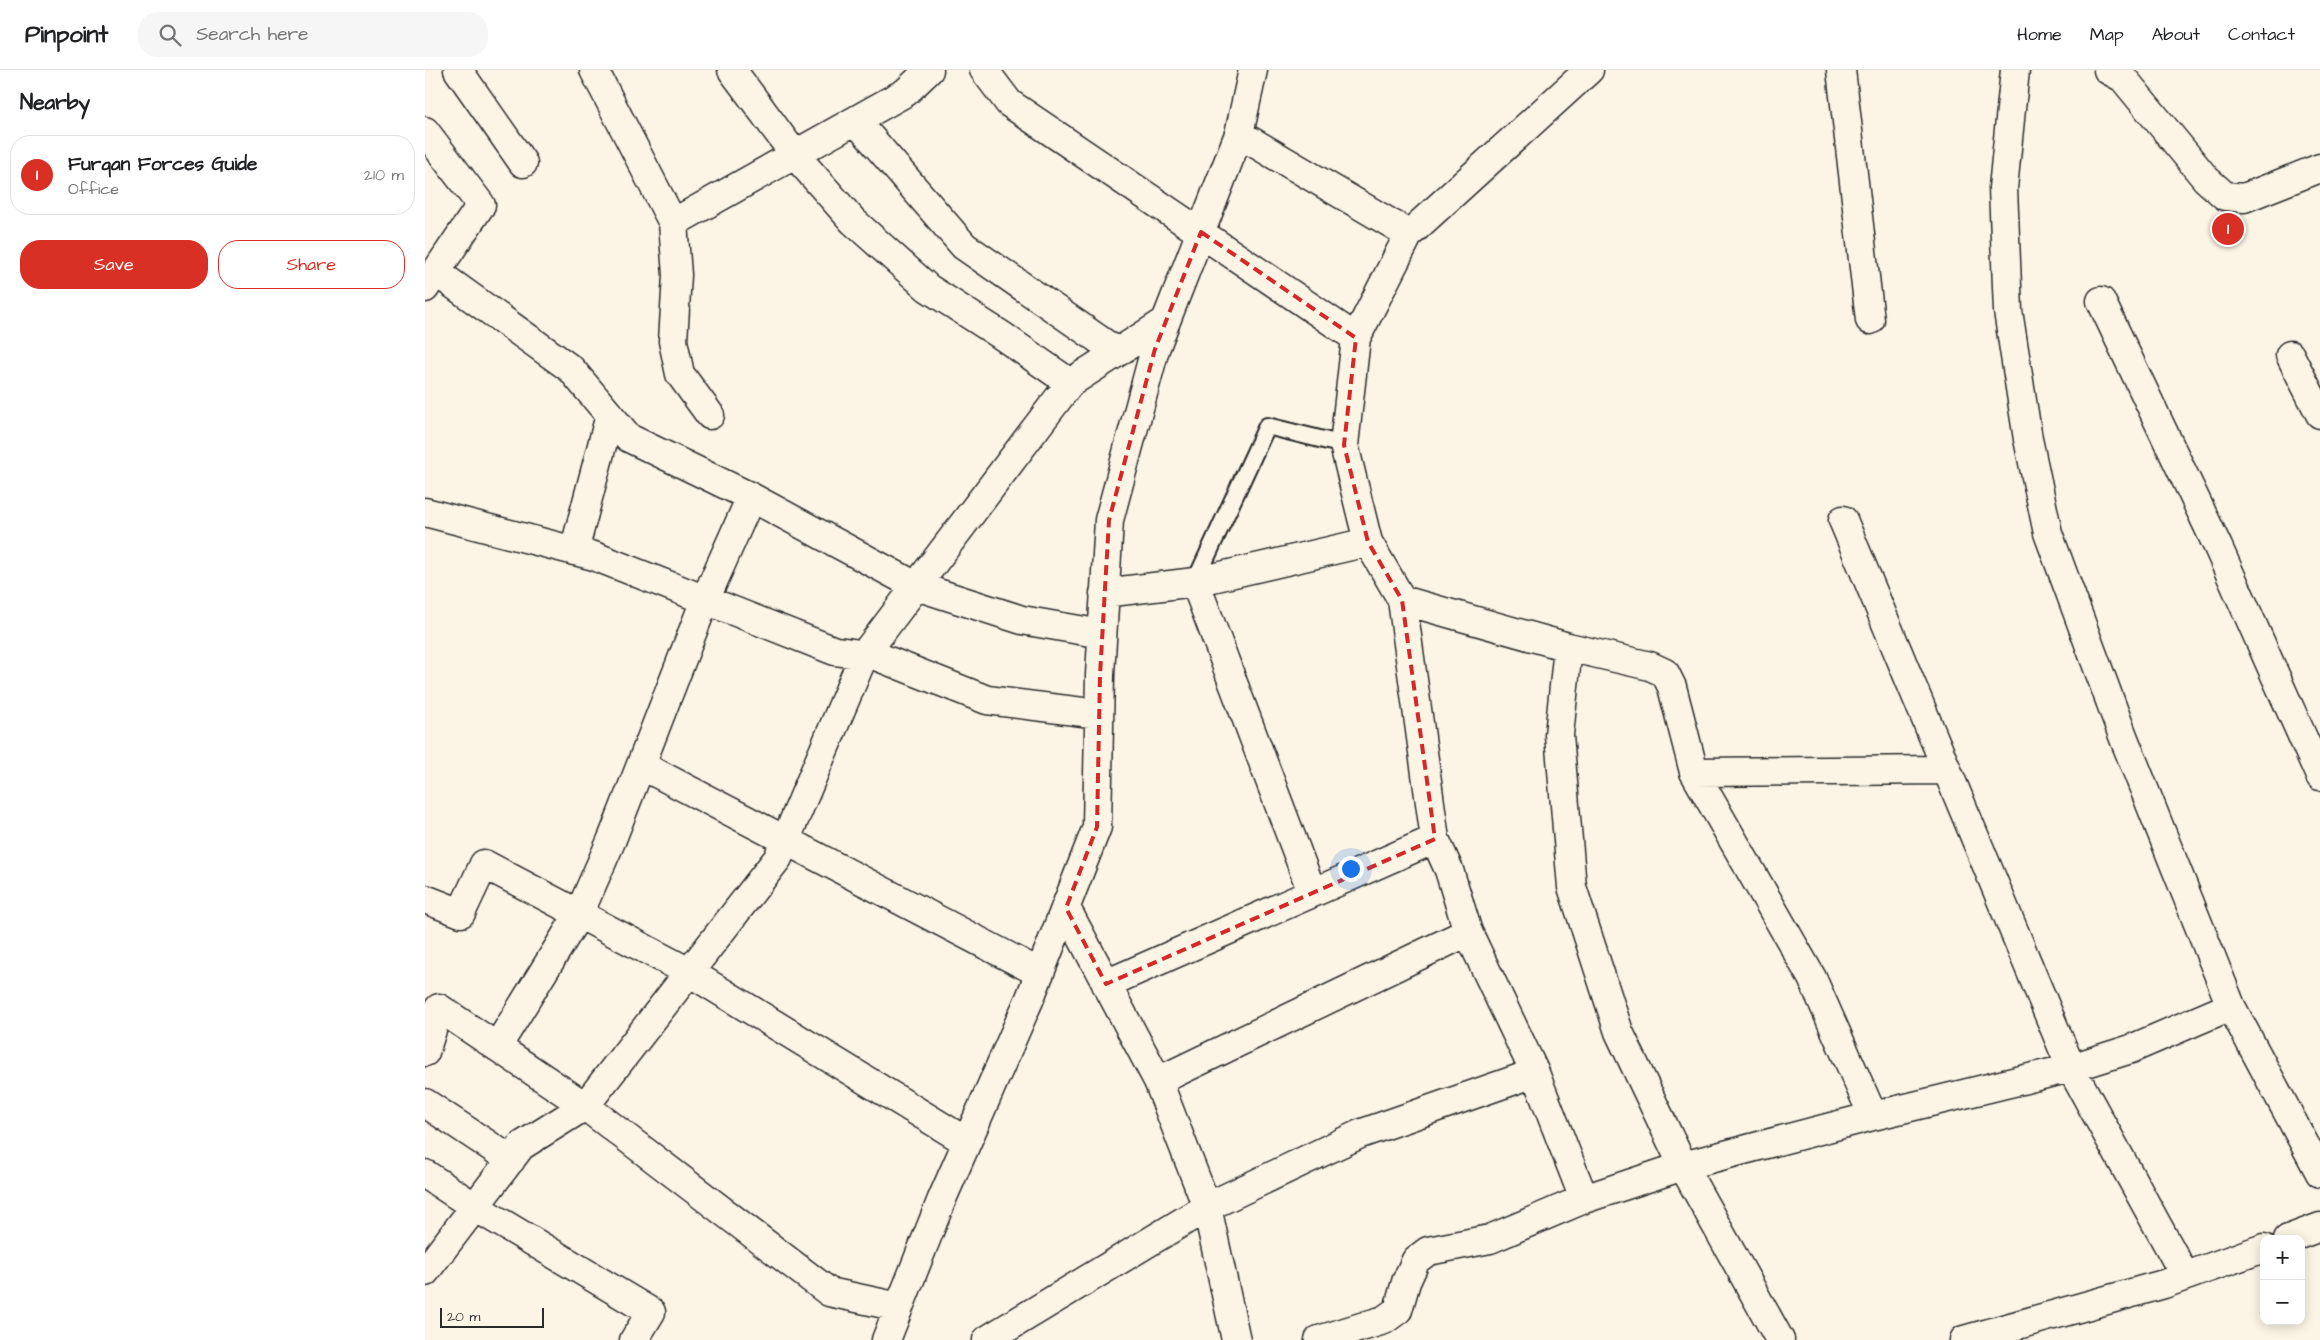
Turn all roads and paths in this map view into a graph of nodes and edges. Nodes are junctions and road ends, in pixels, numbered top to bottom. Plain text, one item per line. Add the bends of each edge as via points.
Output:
1 (458, 70) edge
2 (594, 70) edge
3 (732, 70) edge
4 (929, 70) edge
5 (984, 70) edge
6 (1253, 70) edge
7 (1589, 70) edge
8 (1841, 70) edge
9 (2015, 70) edge
10 (2108, 70) edge
11 (855, 121) junction
12 (425, 131) edge
13 (1239, 134) junction
14 (795, 155) junction
15 (523, 163) dead end
16 (2320, 168) edge
17 (673, 224) junction
18 (1201, 232) junction
19 (1409, 234) junction
20 (430, 280) edge
21 (2101, 301) dead end
22 (1870, 320) dead end
23 (1165, 321) junction
24 (1356, 338) junction
25 (1117, 352) junction
26 (2290, 356) dead end
27 (1070, 384) junction
28 (2320, 414) edge
29 (610, 415) junction
30 (710, 415) dead end
31 (1344, 445) junction
32 (751, 497) junction
33 (425, 512) edge
34 (1843, 520) dead end
35 (1368, 542) junction
36 (574, 551) junction
37 (1195, 582) junction
38 (916, 586) junction
39 (1104, 593) junction
40 (705, 600) junction
41 (1402, 600) junction
42 (1102, 634) junction
43 (1568, 646) junction
44 (864, 655) junction
45 (1099, 714) junction
46 (641, 764) junction
47 (1947, 770) junction
48 (1694, 772) junction
49 (2320, 776) edge
50 (1435, 839) junction
51 (785, 842) junction
52 (1312, 892) junction
53 (425, 899) edge
54 (1066, 908) junction
55 (579, 914) junction
56 (1468, 932) junction
57 (689, 972) junction
58 (1040, 973) junction
59 (1106, 984) junction
60 (2231, 1006) junction
61 (497, 1047) junction
62 (425, 1052) edge
63 (2071, 1068) junction
64 (1535, 1073) junction
65 (1158, 1081) junction
66 (425, 1103) edge
67 (585, 1106) junction
68 (1873, 1116) junction
69 (967, 1142) junction
70 (511, 1160) junction
71 (1683, 1166) junction
72 (2320, 1173) edge
73 (425, 1174) edge
74 (1584, 1200) junction
75 (475, 1207) junction
76 (1207, 1207) junction
77 (2320, 1227) edge
78 (2299, 1235) edge
79 (2260, 1249) edge
80 (425, 1272) edge
81 (2185, 1276) junction
82 (899, 1307) junction
83 (633, 1340) edge
84 (886, 1340) edge
85 (987, 1340) edge
86 (1236, 1340) edge
87 (1319, 1340) edge
88 (1780, 1340) edge
89 (1964, 1340) edge

1 - 15 street
2 - 17 street
3 - 14 street
4 - 11 street via 906,92
5 - 18 street via 1009,103
6 - 13 street
7 - 19 street
8 - 22 street
9 - 60 street via 2003,188 2008,311 2028,439 2048,533 2123,736
10 - 16 street via 2123,78 2206,179 2225,196 2244,198
11 - 14 street
11 - 25 street via 964,246
12 - 20 street via 481,205
13 - 18 street
13 - 19 street
14 - 17 street
14 - 27 street via 853,221 928,288
17 - 30 street via 677,275 673,341 680,374
18 - 23 street
18 - 24 street
19 - 24 street
20 - 29 street via 571,370
21 - 49 street via 2218,547
23 - 25 street
23 - 39 street via 1109,520
24 - 31 street
25 - 27 street
26 - 28 street
27 - 38 street
29 - 32 street via 629,438
29 - 36 street
31 - 35 street
31 - 37 lane via 1267,426
32 - 38 street
32 - 40 street
33 - 36 street
34 - 47 street
35 - 37 street
35 - 41 street
36 - 40 street
37 - 39 street
37 - 52 street
38 - 42 street via 1022,620
38 - 44 street
39 - 42 street
40 - 44 street via 835,651
40 - 46 street
41 - 43 street
41 - 50 street
42 - 45 street
43 - 48 street via 1650,666 1665,673 1672,687
43 - 71 street via 1559,735 1572,887 1619,1032
44 - 45 street via 876,656 987,700
44 - 51 street
45 - 54 street via 1097,827
46 - 51 street
46 - 55 street
47 - 48 street
47 - 63 street
48 - 68 street via 1812,978
50 - 52 street
50 - 56 street via 1449,870
51 - 57 street via 778,858
51 - 58 street
52 - 59 street
53 - 55 street via 461,913 484,864
54 - 58 street
54 - 59 street
55 - 57 street
55 - 61 street
56 - 64 street
56 - 65 street
57 - 67 street
57 - 69 street
58 - 69 street
59 - 65 street
60 - 63 street via 2131,1049
60 - 72 street
61 - 62 street via 439,1008
61 - 67 street
63 - 68 street
63 - 81 street
64 - 74 street
64 - 76 street via 1360,1134
65 - 76 street
66 - 70 street
67 - 70 street via 521,1146
67 - 82 street via 829,1292
68 - 71 street
69 - 82 street
70 - 75 street
71 - 74 street
71 - 88 street
73 - 75 street
74 - 87 street via 1490,1239 1428,1251 1416,1260 1398,1310 1384,1320
75 - 80 street
75 - 83 street via 651,1312
76 - 85 street
76 - 86 street
77 - 78 street
79 - 81 street
81 - 89 street
82 - 84 street

